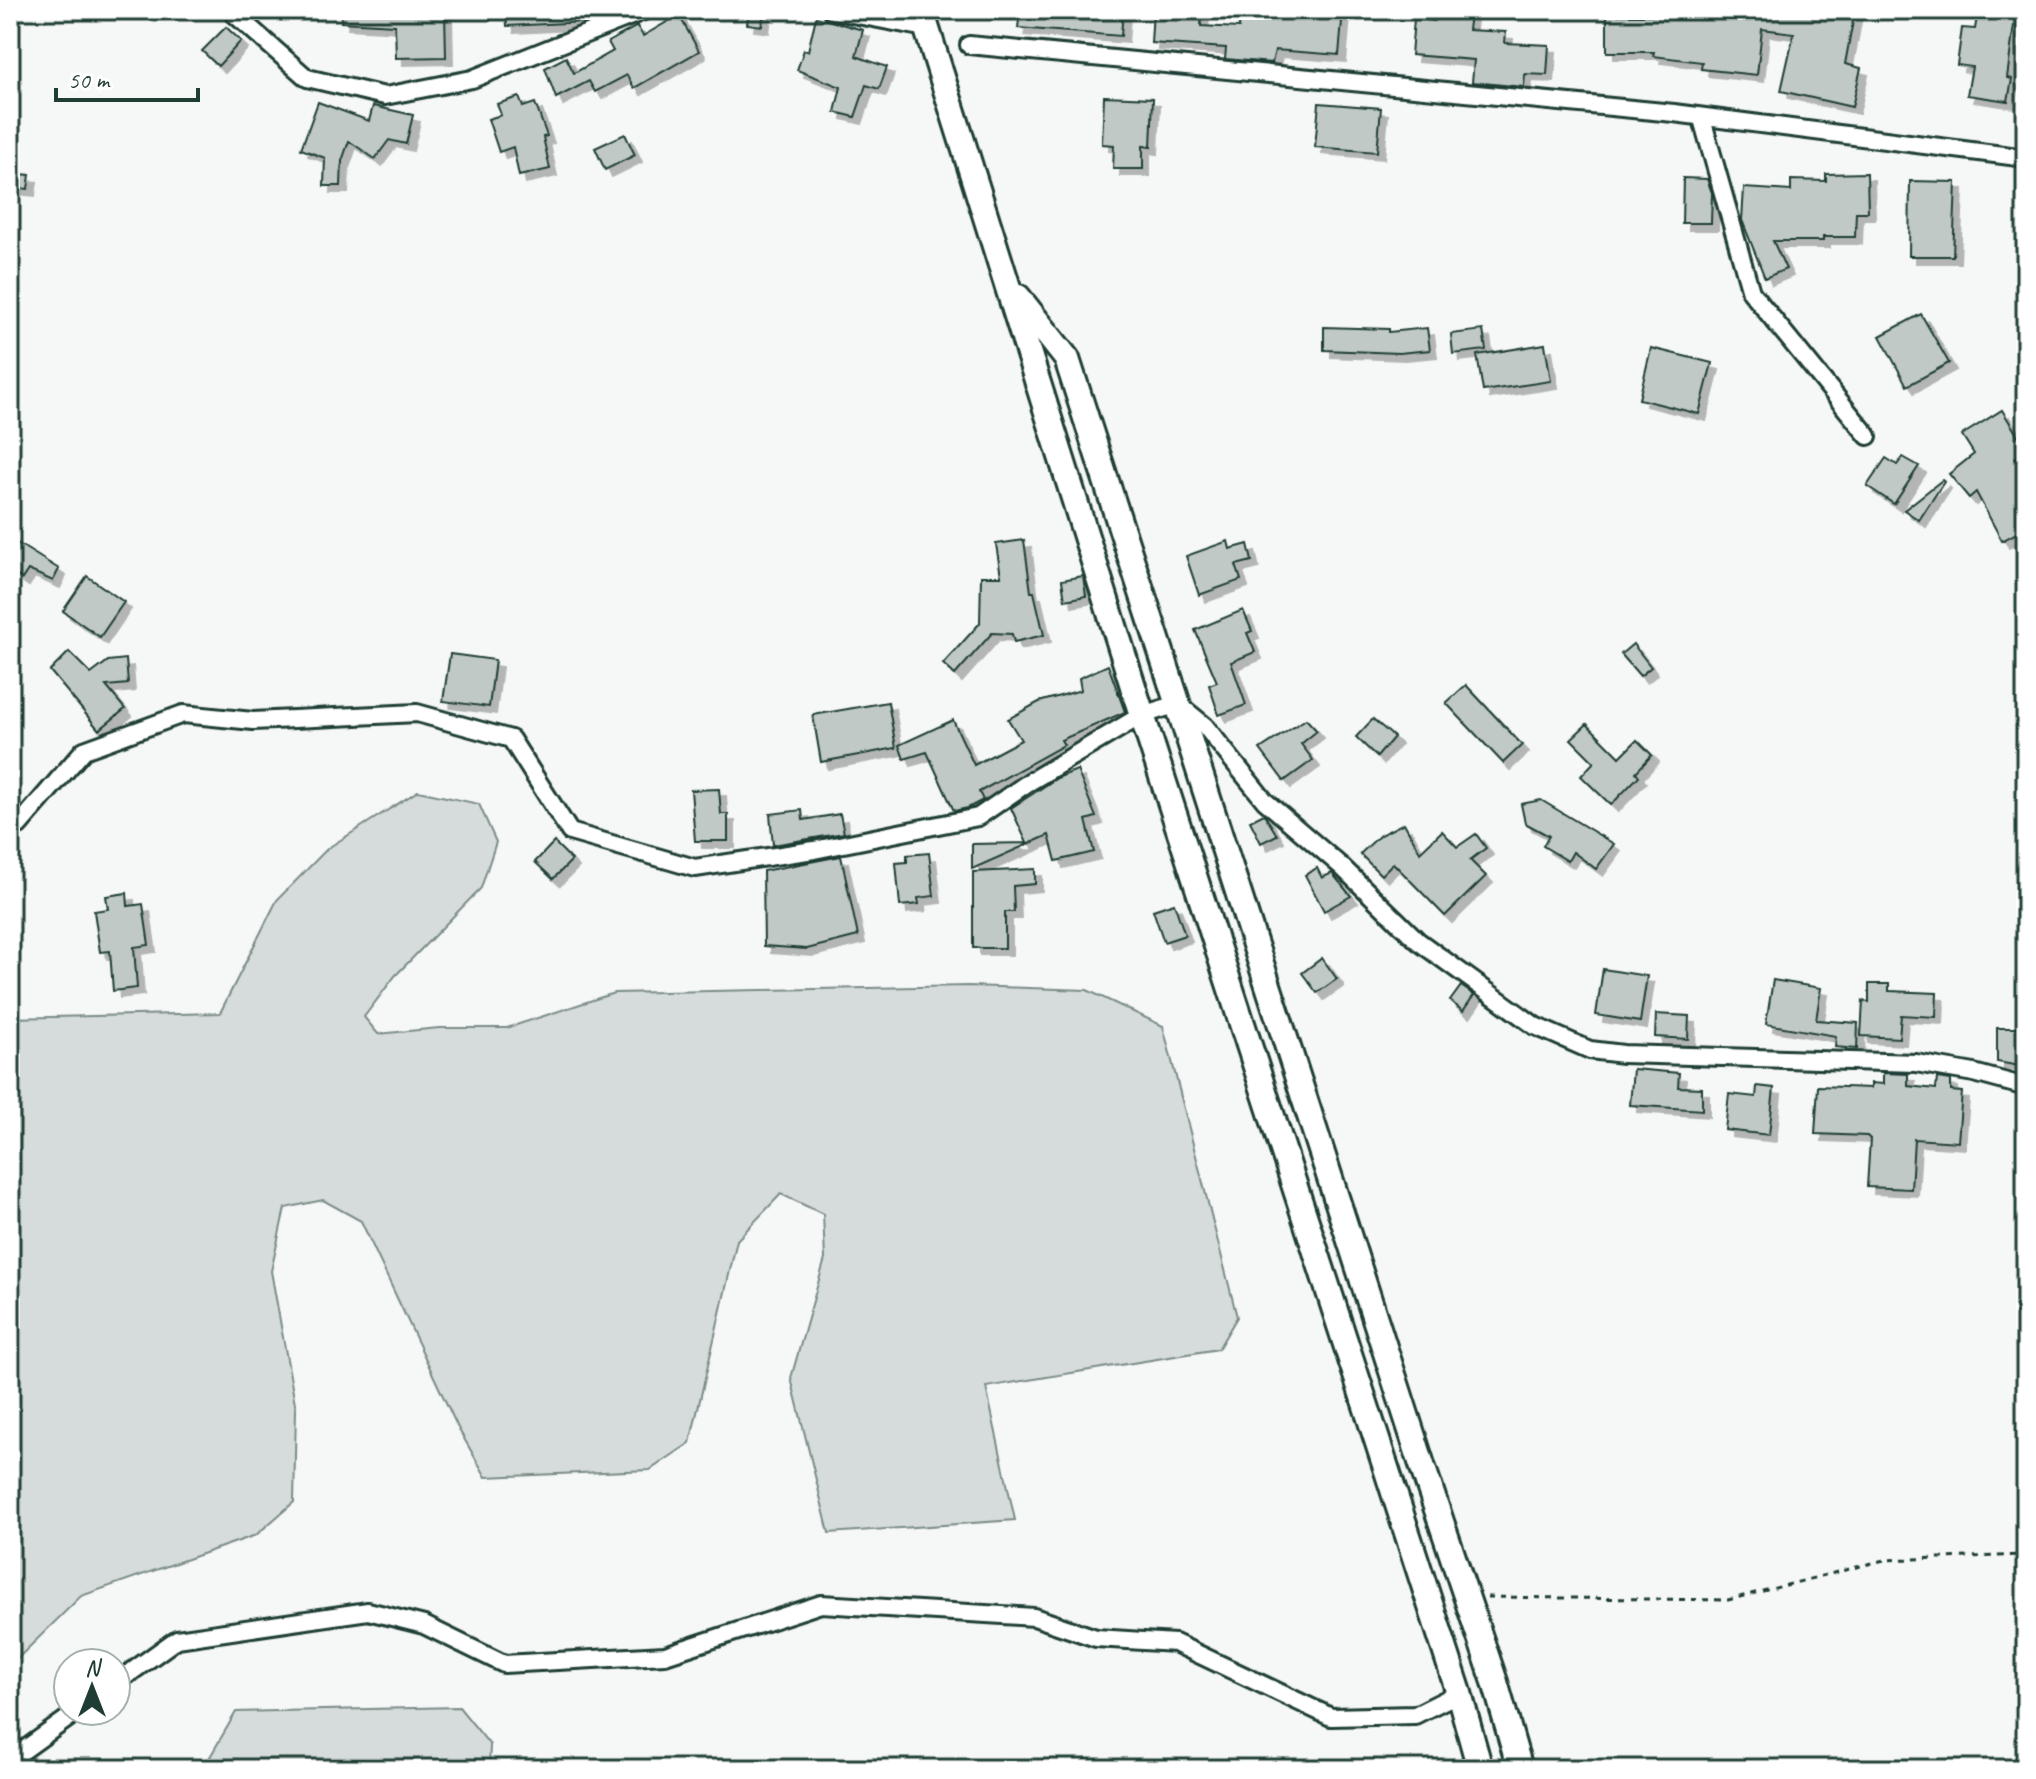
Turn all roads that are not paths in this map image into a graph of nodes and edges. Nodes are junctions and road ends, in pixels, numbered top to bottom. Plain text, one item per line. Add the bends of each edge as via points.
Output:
1 (230, 10) edge
2 (646, 10) edge
3 (831, 10) edge
4 (924, 19) edge
5 (969, 45) dead end
6 (1702, 119) junction
7 (2026, 158) edge
8 (1008, 286) junction
9 (1868, 436) dead end
10 (1178, 704) junction
11 (1142, 715) junction
12 (10, 829) edge
13 (2026, 1087) edge
14 (132, 1671) edge
15 (1459, 1693) junction
16 (56, 1727) edge
17 (17, 1755) dead end
18 (1480, 1769) edge
19 (1520, 1769) edge

1 - 2 street via 307,78 385,96 472,79
3 - 4 street
4 - 8 main road
5 - 6 street
6 - 7 street
6 - 9 street via 1751,292
8 - 10 main road via 1067,359
8 - 11 main road
10 - 11 street
10 - 13 street via 1205,726 1265,801 1418,941 1557,1038 1623,1054 1916,1063
10 - 19 main road
11 - 12 street via 978,817 695,868 570,832 511,739 417,713 253,721 183,714 84,750
11 - 15 main road
14 - 15 street via 177,1639 368,1611 424,1625 504,1664 665,1655 821,1604 1034,1617 1096,1638 1175,1643 1331,1717 1415,1715
15 - 18 main road
16 - 17 street

